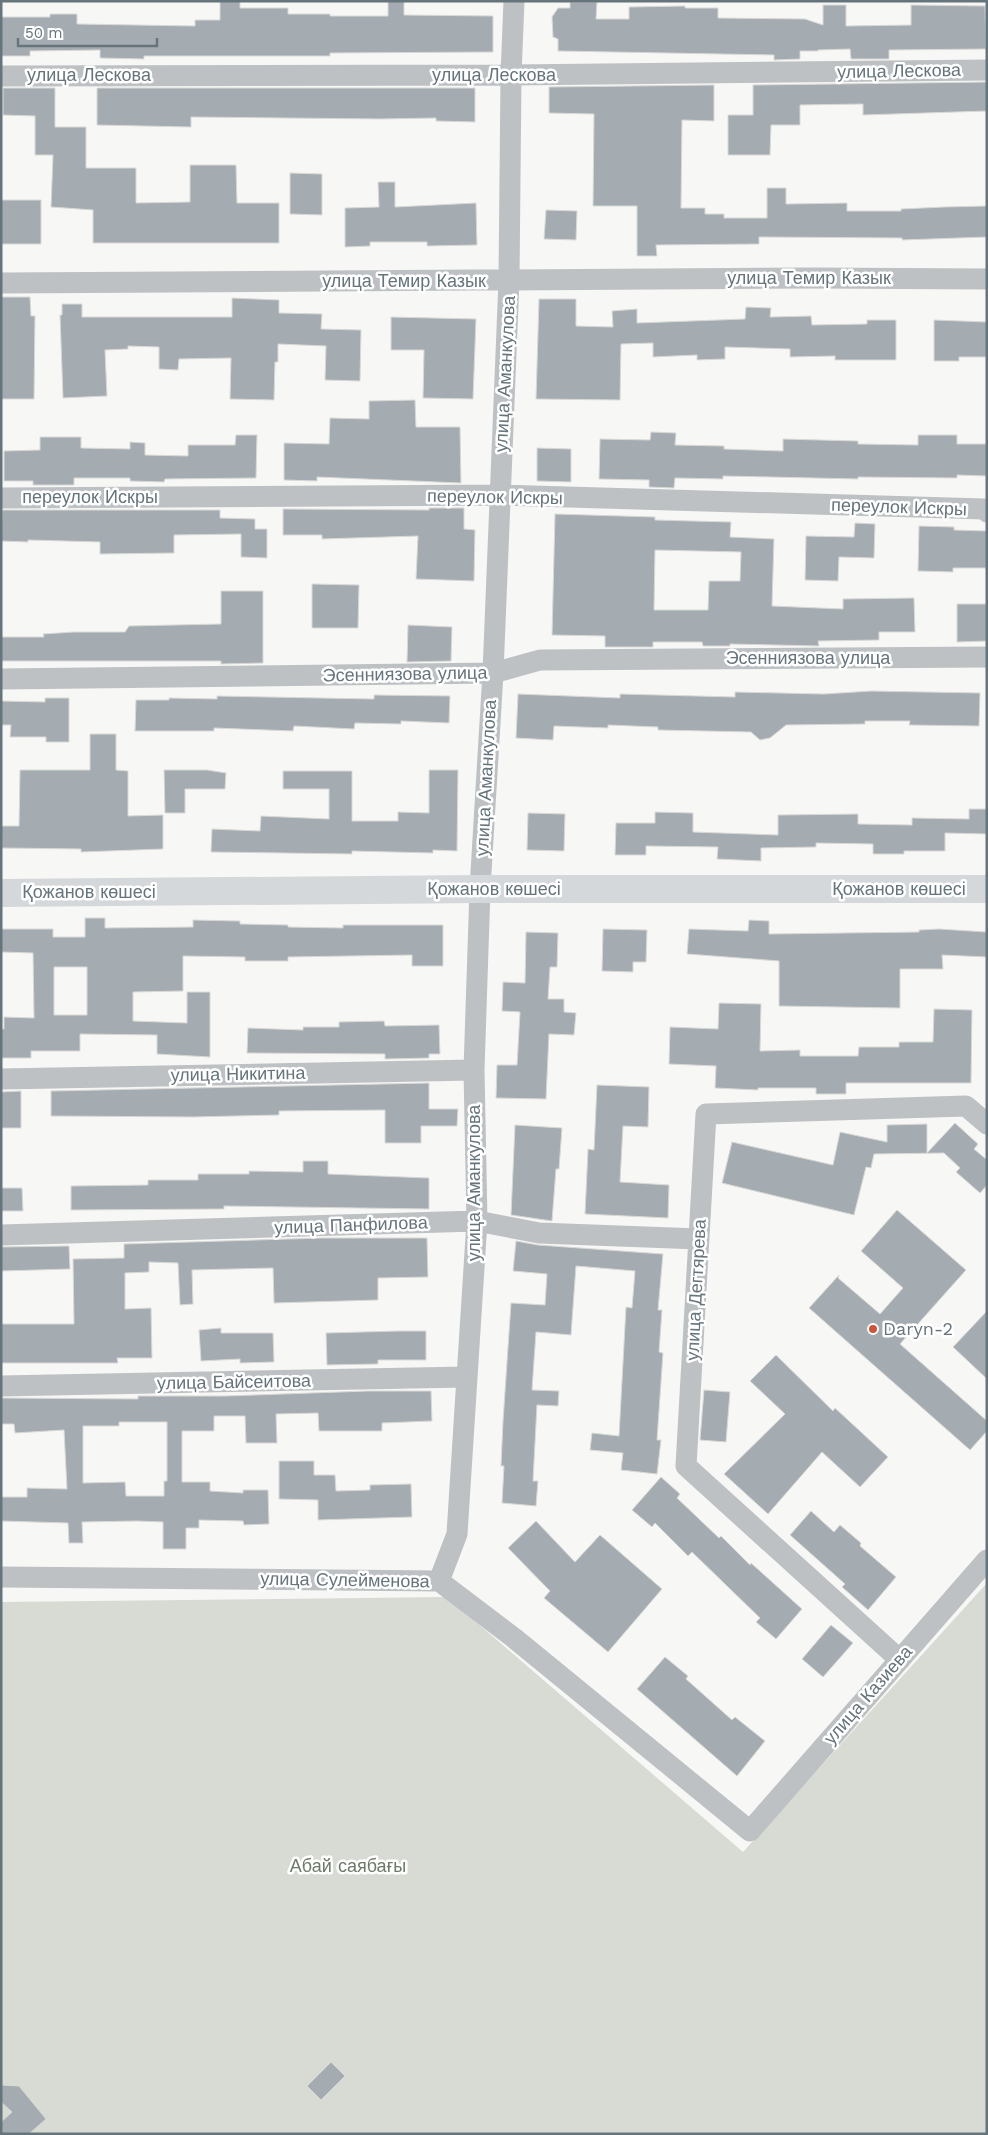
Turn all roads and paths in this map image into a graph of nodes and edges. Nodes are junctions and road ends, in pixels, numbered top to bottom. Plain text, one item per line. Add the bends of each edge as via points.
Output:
1 (514, 1) edge
2 (987, 70) edge
3 (510, 75) junction
4 (1, 76) edge
5 (987, 279) edge
6 (509, 280) junction
7 (1, 283) edge
8 (499, 495) junction
9 (1, 498) edge
10 (987, 512) edge
11 (987, 656) edge
12 (493, 673) junction
13 (1, 679) edge
14 (480, 889) junction
15 (987, 889) edge
16 (1, 893) edge
17 (474, 1070) junction
18 (1, 1079) edge
19 (987, 1124) edge
20 (477, 1221) junction
21 (1, 1235) edge
22 (699, 1240) junction
23 (467, 1377) junction
24 (1, 1386) edge
25 (987, 1560) edge
26 (1, 1577) edge
27 (440, 1581) junction
28 (900, 1660) junction
29 (750, 1831) joint

1 - 3 street, улица Аманкулова
2 - 3 street, улица Лескова
3 - 4 street, улица Лескова
3 - 6 street, улица Аманкулова
5 - 6 street, улица Темир Казык
6 - 7 street, улица Темир Казык
6 - 8 street, улица Аманкулова
8 - 9 street, переулок Искры
8 - 10 street, переулок Искры via 984,509
8 - 12 street, улица Аманкулова
11 - 12 street, Эсенниязова улица via 540,660
12 - 13 street, Эсенниязова улица
12 - 14 street, улица Аманкулова
14 - 15 main road, Қожанов көшесі
14 - 16 main road, Қожанов көшесі
14 - 17 street, улица Аманкулова
17 - 18 street, улица Никитина
17 - 20 street, улица Аманкулова
19 - 22 street, улица Дегтярева via 966,1106 706,1114
20 - 21 street, улица Панфилова
20 - 22 street, улица Панфилова via 539,1234
20 - 23 street, улица Аманкулова
22 - 28 street, улица Дегтярева via 686,1466
23 - 24 street, улица Байсеитова
23 - 27 street, улица Аманкулова via 457,1534
25 - 28 street, улица Казиева
26 - 27 street, улица Сулейменова
27 - 29 street, улица Сулейменова
28 - 29 street, улица Казиева

